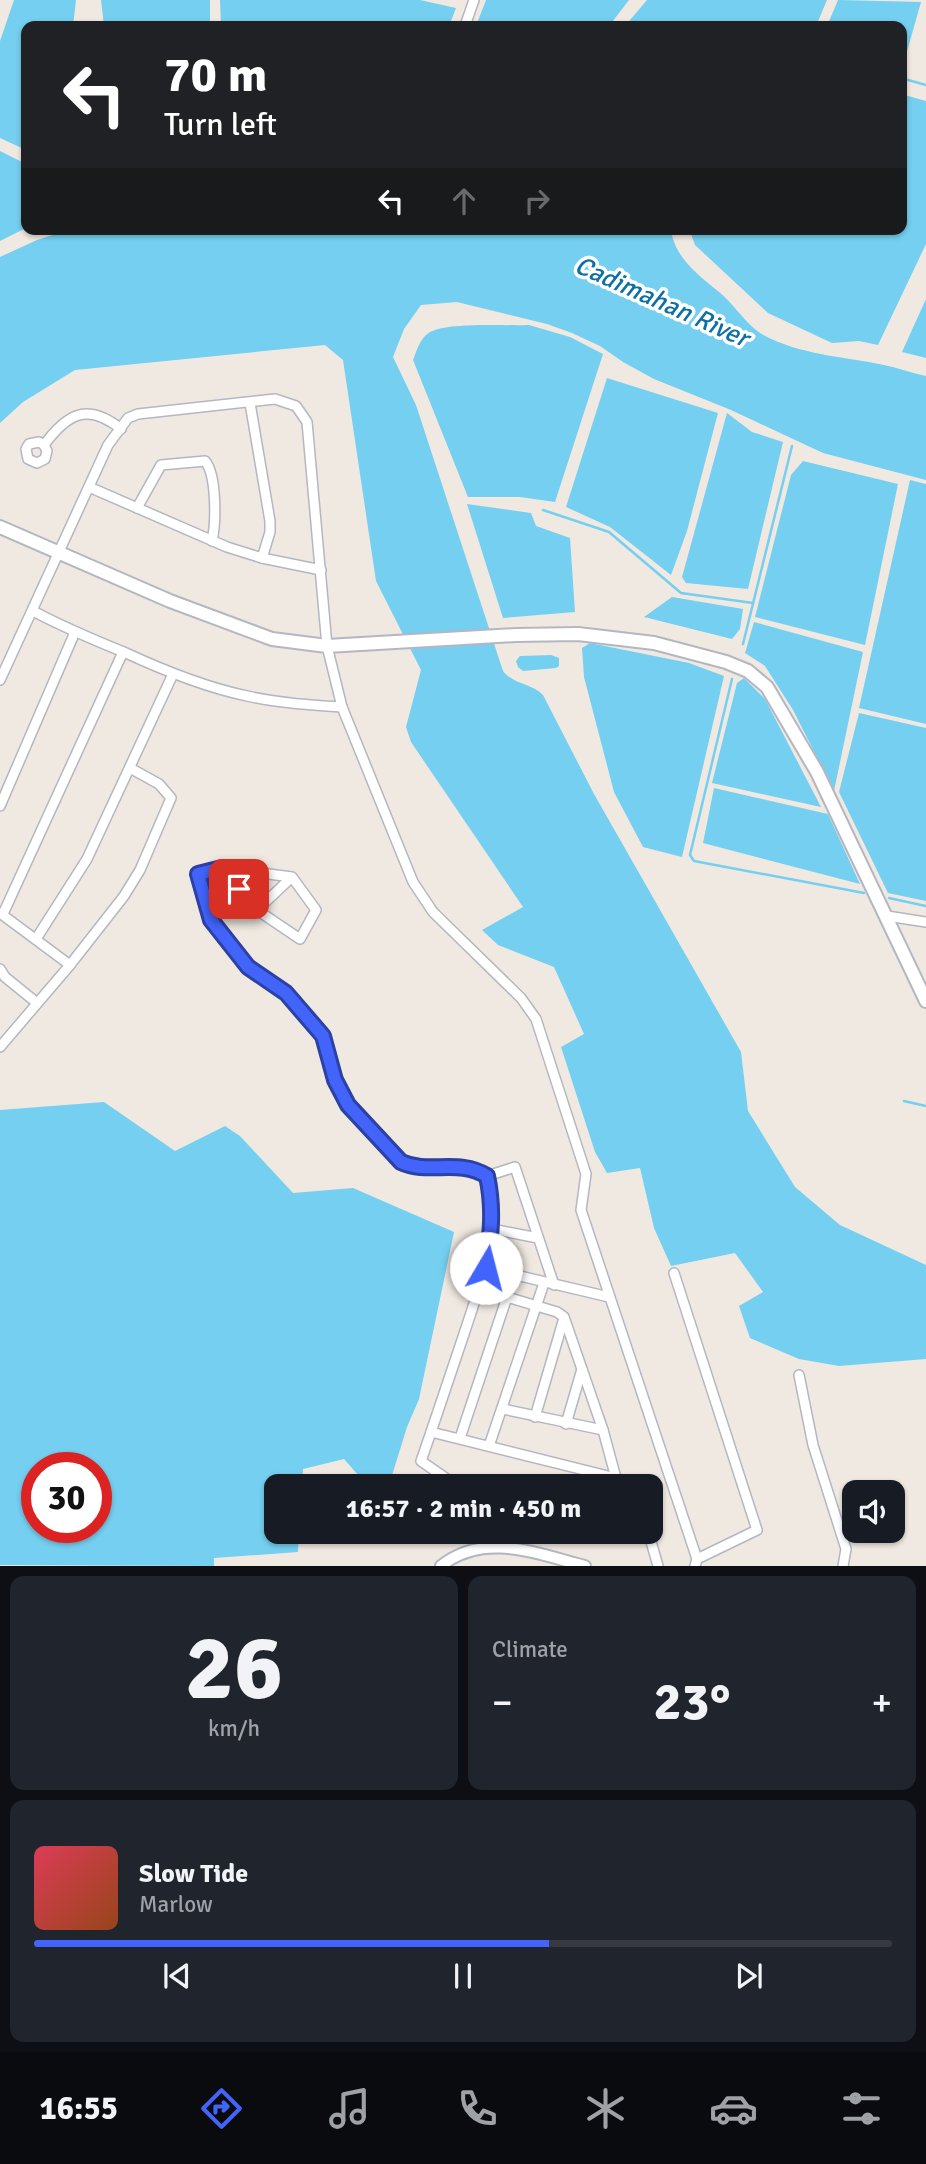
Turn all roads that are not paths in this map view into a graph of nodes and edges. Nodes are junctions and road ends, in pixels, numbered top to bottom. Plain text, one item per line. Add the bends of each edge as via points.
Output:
1 (474, 0) edge
2 (467, 21) edge
3 (250, 403) junction
4 (121, 429) junction
5 (44, 444) dead end
6 (89, 487) junction
7 (137, 508) junction
8 (0, 527) edge
9 (212, 541) junction
10 (60, 553) junction
11 (262, 558) junction
12 (321, 570) junction
13 (33, 611) junction
14 (75, 632) junction
15 (327, 646) junction
16 (123, 652) junction
17 (173, 674) junction
18 (0, 680) edge
19 (342, 707) junction
20 (130, 768) junction
21 (0, 806) edge
22 (222, 868) junction
23 (292, 877) junction
24 (257, 910) junction
25 (1, 913) edge
26 (887, 915) junction
27 (926, 922) edge
28 (36, 939) junction
29 (70, 965) junction
30 (0, 969) edge
31 (926, 1001) edge
32 (37, 1003) junction
33 (0, 1047) edge
34 (487, 1176) junction
35 (492, 1229) junction
36 (538, 1238) junction
37 (486, 1268) junction
38 (674, 1273) dead end
39 (549, 1284) junction
40 (609, 1297) junction
41 (537, 1306) junction
42 (564, 1317) junction
43 (582, 1369) junction
44 (800, 1375) dead end
45 (503, 1409) junction
46 (535, 1417) junction
47 (566, 1424) junction
48 (603, 1430) junction
49 (431, 1432) junction
50 (460, 1438) junction
51 (488, 1446) junction
52 (440, 1474) edge
53 (600, 1474) edge
54 (615, 1474) edge
55 (652, 1544) edge
56 (489, 1546) joint
57 (696, 1562) edge
58 (440, 1566) edge
59 (585, 1566) edge
60 (658, 1566) edge
61 (843, 1566) edge

1 - 2 street
3 - 4 street via 138,414 128,418
3 - 11 street via 270,521
3 - 12 street via 286,401 296,405 307,422
4 - 5 street via 100,416 78,415 59,425
4 - 6 street via 108,445
6 - 7 street
6 - 10 street
7 - 9 street
7 - 9 street via 161,465 205,461 210,469 216,523
8 - 10 main road
9 - 11 street
10 - 13 street
10 - 15 main road via 272,639
11 - 12 street
12 - 15 street
13 - 14 street
13 - 18 street
14 - 16 street
14 - 21 street
15 - 19 street
15 - 26 main road via 578,634 654,643 748,671 767,687 797,736
16 - 17 street
16 - 25 street
17 - 19 street via 246,696
17 - 20 street
19 - 40 street via 414,882 433,912 521,998 536,1019 586,1174 581,1210
20 - 28 street via 88,859
20 - 29 street via 159,784 171,798 140,870
22 - 23 street
22 - 24 street
22 - 34 street via 198,874 211,920 248,967 286,993 323,1036 335,1080 348,1105 401,1162 412,1167 475,1168
23 - 24 street
23 - 24 street via 316,910 300,939
25 - 28 street
26 - 27 street
26 - 31 main road
28 - 29 street
29 - 32 street
30 - 32 street
32 - 33 street
34 - 35 street
34 - 36 street via 515,1167
35 - 36 street
35 - 37 street
36 - 39 street
37 - 39 street
37 - 49 street
38 - 57 street via 757,1530
39 - 40 street
39 - 41 street
40 - 57 street
41 - 42 street
41 - 45 street
41 - 50 street via 507,1297
42 - 43 street
42 - 46 street
43 - 47 street
43 - 48 street
44 - 61 street via 813,1445 846,1549
45 - 46 street
45 - 51 street
46 - 47 street
47 - 48 street
48 - 54 street
49 - 50 street
49 - 52 street via 421,1461
50 - 51 street
51 - 53 street
55 - 60 street
56 - 58 street via 468,1549
56 - 59 street

